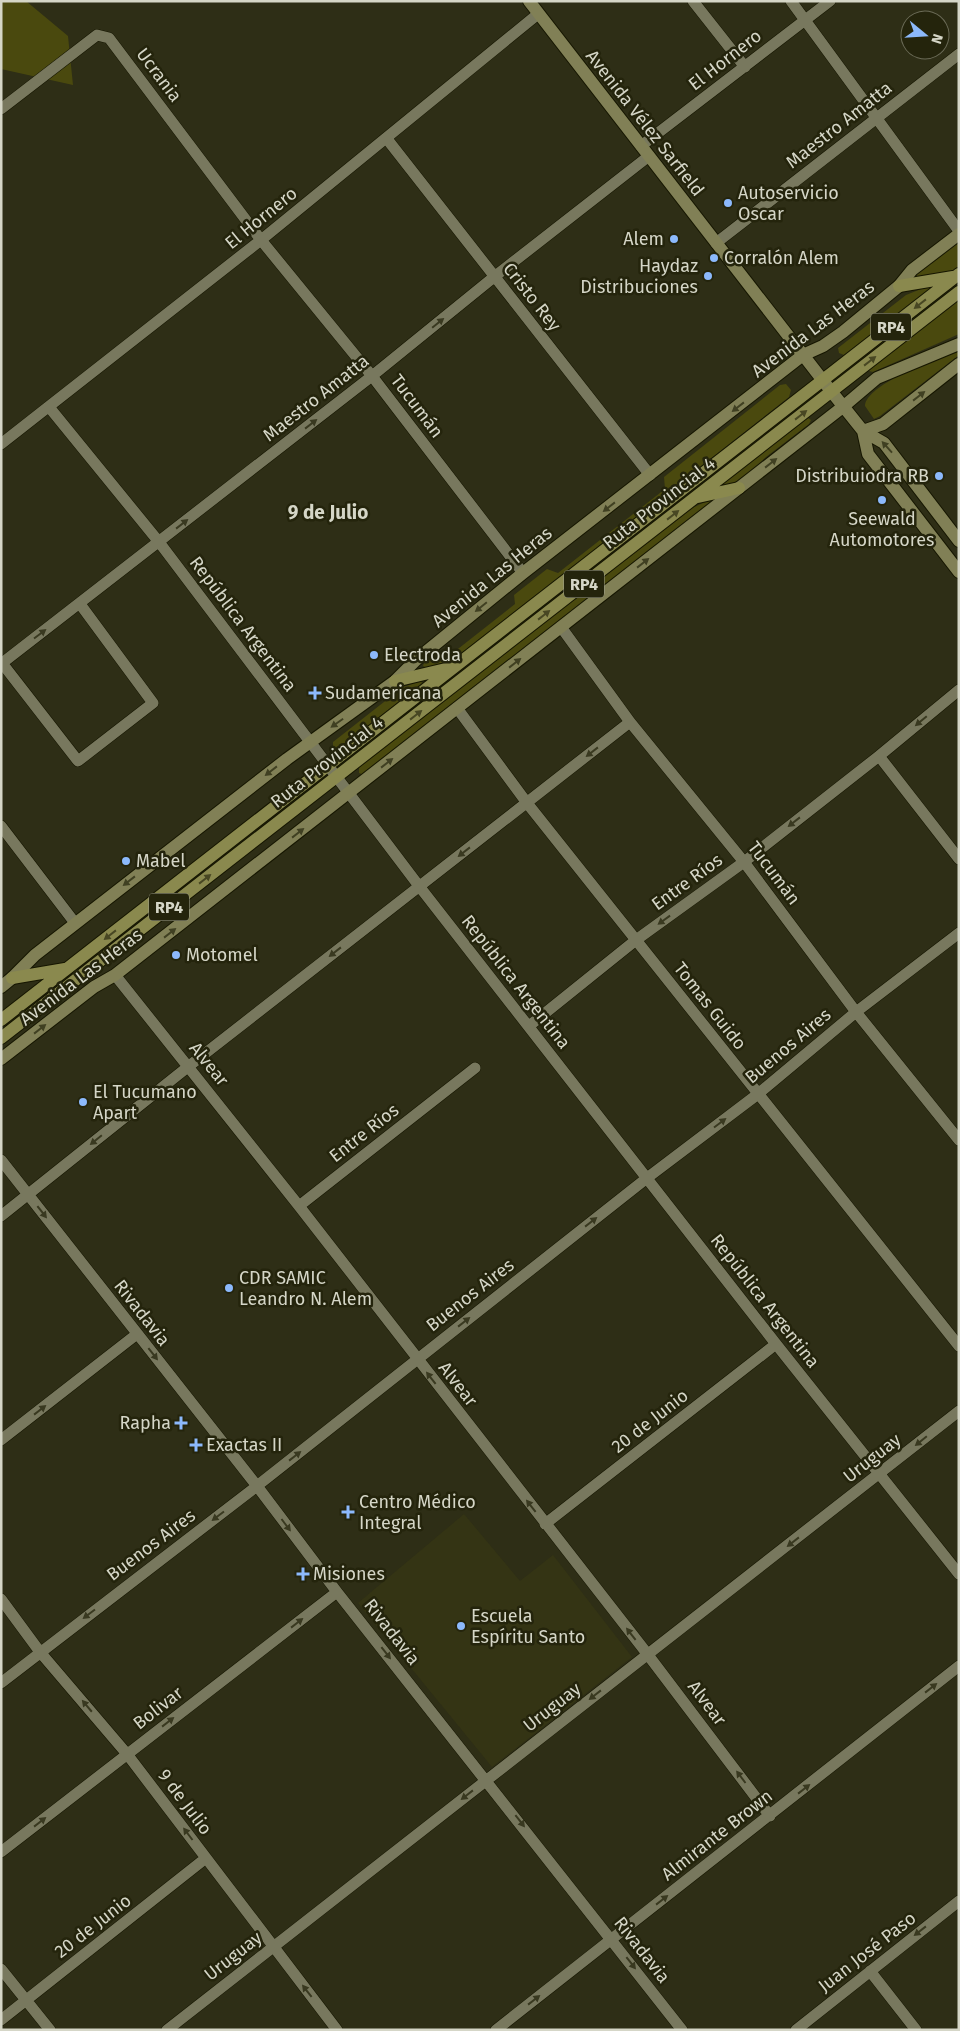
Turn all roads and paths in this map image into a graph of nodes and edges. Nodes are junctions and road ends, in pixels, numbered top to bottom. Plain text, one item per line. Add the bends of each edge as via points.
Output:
1 (528, 1) edge
2 (693, 1) edge
3 (791, 1) edge
4 (830, 1) edge
5 (538, 14) junction
6 (805, 20) junction
7 (959, 54) edge
8 (745, 67) junction
9 (1, 109) edge
10 (876, 118) junction
11 (387, 139) junction
12 (645, 151) junction
13 (959, 232) edge
14 (261, 240) junction
15 (716, 243) junction
16 (957, 276) edge
17 (494, 277) junction
18 (899, 286) junction
19 (959, 292) edge
20 (959, 344) edge
21 (803, 355) junction
22 (959, 364) edge
23 (372, 376) junction
24 (823, 380) junction
25 (832, 391) junction
26 (844, 406) junction
27 (50, 407) junction
28 (863, 431) junction
29 (1, 444) edge
30 (650, 475) junction
31 (739, 488) junction
32 (693, 498) junction
33 (959, 541) edge
34 (159, 542) junction
35 (959, 572) edge
36 (524, 573) junction
37 (80, 604) junction
38 (561, 627) junction
39 (2, 664) edge
40 (455, 666) junction
41 (395, 681) junction
42 (959, 690) edge
43 (457, 708) junction
44 (630, 722) junction
45 (310, 742) junction
46 (879, 756) junction
47 (328, 765) junction
48 (336, 777) junction
49 (349, 793) junction
50 (527, 803) junction
51 (1, 826) edge
52 (959, 859) edge
53 (744, 862) junction
54 (419, 886) junction
55 (76, 923) junction
56 (959, 933) edge
57 (636, 940) junction
58 (67, 969) junction
59 (115, 976) junction
60 (12, 978) junction
61 (1, 987) edge
62 (856, 1012) junction
63 (1, 1020) edge
64 (529, 1026) junction
65 (1, 1038) edge
66 (1, 1059) edge
67 (189, 1066) junction
68 (474, 1068) dead end
69 (758, 1094) junction
70 (959, 1140) edge
71 (1, 1160) edge
72 (646, 1178) junction
73 (28, 1194) junction
74 (299, 1206) junction
75 (1, 1216) edge
76 (137, 1334) junction
77 (776, 1344) junction
78 (959, 1346) edge
79 (417, 1359) junction
80 (959, 1411) edge
81 (1, 1440) edge
82 (880, 1474) junction
83 (257, 1486) junction
84 (545, 1524) junction
85 (959, 1574) edge
86 (337, 1592) junction
87 (1, 1599) edge
88 (40, 1652) junction
89 (648, 1655) junction
90 (959, 1666) edge
91 (1, 1683) edge
92 (127, 1754) junction
93 (487, 1779) junction
94 (770, 1816) junction
95 (1, 1852) edge
96 (206, 1858) junction
97 (959, 1901) edge
98 (612, 1939) junction
99 (273, 1948) junction
100 (1, 1969) edge
101 (870, 1971) junction
102 (27, 2000) junction
103 (1, 2020) edge
104 (50, 2030) edge
105 (167, 2030) edge
106 (337, 2030) edge
107 (496, 2030) edge
108 (682, 2030) edge
109 (796, 2030) edge
110 (916, 2030) edge

1 - 5 main road, Avenida Vélez Sarfield
2 - 8 street
3 - 6 street
4 - 6 street, El Hornero
5 - 11 street, El Hornero
5 - 12 main road, Avenida Vélez Sarfield
6 - 8 street, El Hornero
6 - 10 street
7 - 10 street, Maestro Amatta
8 - 12 street, El Hornero
9 - 14 street, Ucrania via 97,35 109,38
10 - 13 street
10 - 15 street, Maestro Amatta
11 - 14 street, El Hornero
11 - 17 street, Cristo Rey
12 - 15 main road, Avenida Vélez Sarfield
12 - 17 street, Maestro Amatta
13 - 18 main road, Avenida Las Heras / RP4 via 912,270
14 - 23 street, Tucumán
14 - 27 street, El Hornero
15 - 21 main road, Avenida Vélez Sarfield
16 - 18 main road
16 -> 24 main road, Ruta Provincial 4 / RP4
23 -> 17 street, Maestro Amatta
17 - 30 street, Cristo Rey
18 - 21 main road, Avenida Las Heras / RP4 via 823,346
25 -> 19 main road, Ruta Provincial 4 / RP4
20 - 26 main road, Avenida Las Heras via 878,378
21 - 24 main road, Avenida Vélez Sarfield
21 -> 30 main road, Avenida Las Heras
28 -> 22 main road via 883,424
34 -> 23 street, Maestro Amatta
23 - 36 street, Tucumán
24 - 25 main road, Avenida Vélez Sarfield
24 - 40 main road, Ruta Provincial 4 / RP4
25 - 26 main road, Avenida Vélez Sarfield
32 -> 25 main road, Ruta Provincial 4 / RP4
26 - 28 main road, Avenida Vélez Sarfield
31 -> 26 main road, Avenida Las Heras
27 - 29 street, El Hornero
27 - 34 street, República Argentina
33 -> 28 main road, Avenida Vélez Sarfield via 884,443
28 - 35 main road, Avenida Vélez Sarfield via 868,454
30 -> 36 main road, Avenida Las Heras
31 - 32 main road
38 -> 31 main road, Avenida Las Heras
48 -> 32 main road, Ruta Provincial 4 / RP4
34 - 37 street, Maestro Amatta
34 - 45 street, República Argentina
36 -> 41 main road, Avenida Las Heras via 416,660
39 -> 37 street, Maestro Amatta
37 - 39 street via 153,703 78,761
43 -> 38 main road, Avenida Las Heras
38 - 44 street, Tucumán
40 - 41 main road
40 - 47 main road, Ruta Provincial 4 / RP4
41 -> 45 main road, Avenida Las Heras
42 -> 46 street, Entre Ríos
49 -> 43 main road, Avenida Las Heras
43 - 50 street, Tomas Guido
44 -> 50 street
44 - 53 street, Tucumán
45 - 47 street, República Argentina
45 -> 55 main road, Avenida Las Heras
46 - 52 street
46 -> 53 street, Entre Ríos
47 - 48 street, República Argentina
47 -> 58 main road, Ruta Provincial 4 / RP4
48 - 49 street, República Argentina
65 -> 48 main road, Ruta Provincial 4 / RP4
49 - 54 street, República Argentina
59 -> 49 main road, Avenida Las Heras
50 -> 54 street
50 - 57 street, Tomas Guido
51 - 55 street
53 -> 57 street, Entre Ríos
53 - 62 street, Tucumán
54 - 64 street, República Argentina
54 -> 67 street
55 - 60 main road, Avenida Las Heras via 35,954
56 - 62 street, Buenos Aires
57 - 64 street, Entre Ríos
57 - 69 street, Tomas Guido
58 - 60 main road
58 - 63 main road, Ruta Provincial 4 / RP4
66 -> 59 main road, Avenida Las Heras via 94,987
59 - 67 street, Alvear
60 - 61 main road, Avenida Las Heras
62 - 69 street, Buenos Aires
62 - 70 street, Tucumán
64 - 72 street, República Argentina
67 -> 73 street
67 - 74 street, Alvear
68 - 74 street, Entre Ríos
72 -> 69 street, Buenos Aires
69 - 78 street, Tomas Guido
71 - 73 street, Rivadavia
72 - 77 street, República Argentina
79 -> 72 street, Buenos Aires
73 - 75 street
73 -> 76 street, Rivadavia
74 - 79 street, Alvear
81 -> 76 street
76 -> 83 street, Rivadavia
77 - 82 street, República Argentina
77 - 84 street, 20 de Junio
83 -> 79 street, Buenos Aires
84 -> 79 street, Alvear
80 -> 82 street, Uruguay
82 - 85 street, República Argentina
82 -> 89 street, Uruguay
83 -> 86 street, Rivadavia
83 -> 88 street, Buenos Aires
89 -> 84 street, Alvear
92 -> 86 street, Bolivar
86 -> 93 street, Rivadavia
87 - 88 street, 9 de Julio
88 - 91 street, Buenos Aires
92 -> 88 street, 9 de Julio
89 -> 93 street, Uruguay
94 -> 89 street, Alvear
94 -> 90 street, Almirante Brown
95 -> 92 street, Bolivar
96 -> 92 street, 9 de Julio
93 -> 98 street, Rivadavia
93 -> 99 street, Uruguay
98 -> 94 street, Almirante Brown
96 - 99 street, 9 de Julio
96 - 102 street, 20 de Junio
97 -> 101 street, Juan José Paso
107 -> 98 street, Almirante Brown
98 -> 108 street, Rivadavia
99 - 105 street, Uruguay
106 -> 99 street, 9 de Julio
100 - 102 street
101 - 109 street, Juan José Paso
101 - 110 street
102 - 103 street, 20 de Junio
102 - 104 street

